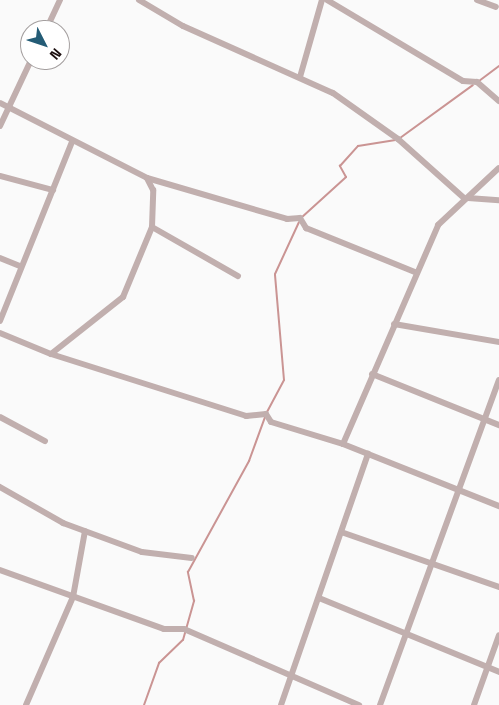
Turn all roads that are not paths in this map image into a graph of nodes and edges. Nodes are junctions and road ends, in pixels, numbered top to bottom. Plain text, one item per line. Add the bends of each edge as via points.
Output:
1 (60, 0) edge
2 (139, 0) edge
3 (322, 0) edge
4 (326, 0) edge
5 (477, 0) edge
6 (496, 7) dead end
7 (51, 20) edge
8 (26, 70) edge
9 (300, 77) junction
10 (499, 101) edge
11 (0, 103) edge
12 (8, 108) junction
13 (0, 126) edge
14 (72, 142) junction
15 (499, 168) edge
16 (0, 176) edge
17 (146, 178) junction
18 (53, 190) junction
19 (466, 198) junction
20 (499, 200) edge
21 (152, 227) junction
22 (0, 258) edge
23 (20, 266) junction
24 (415, 272) junction
25 (238, 276) dead end
26 (0, 320) edge
27 (394, 324) junction
28 (0, 333) edge
29 (499, 342) edge
30 (51, 354) junction
31 (372, 374) junction
32 (499, 380) edge
33 (0, 417) edge
34 (487, 420) junction
35 (499, 425) edge
36 (45, 441) dead end
37 (343, 444) junction
38 (368, 454) junction
39 (0, 486) edge
40 (458, 491) junction
41 (499, 506) edge
42 (85, 531) junction
43 (344, 533) junction
44 (192, 558) dead end
45 (429, 563) junction
46 (0, 570) edge
47 (499, 588) edge
48 (73, 597) junction
49 (319, 598) junction
50 (404, 634) junction
51 (499, 635) edge
52 (488, 668) junction
53 (499, 672) edge
54 (291, 677) junction
55 (26, 705) edge
56 (281, 705) edge
57 (358, 705) edge
58 (380, 705) edge
59 (474, 705) edge

1 - 7 street
2 - 9 street via 183,26
3 - 9 street
4 - 10 street via 463,81 477,82
5 - 6 street
8 - 12 street
9 - 19 street via 332,93 398,139
11 - 12 street
12 - 13 street
12 - 14 street
14 - 17 street
14 - 18 street
15 - 19 street
16 - 18 street
17 - 21 street via 153,190
17 - 24 street via 288,219 300,218 306,228
18 - 23 street
19 - 20 street
19 - 24 street via 438,225
21 - 25 street
21 - 30 street via 119,304
22 - 23 street
23 - 26 street
24 - 27 street
27 - 29 street
27 - 31 street
28 - 30 street
30 - 37 street via 246,416 266,414 271,422
31 - 34 street
31 - 37 street
32 - 34 street
33 - 36 street
34 - 35 street
34 - 40 street
37 - 38 street
38 - 40 street
38 - 43 street
39 - 42 street
40 - 41 street
40 - 45 street
42 - 44 street via 142,552
42 - 48 street
43 - 45 street
43 - 49 street
45 - 47 street
45 - 50 street
46 - 48 street
48 - 54 street via 164,629 184,629
48 - 55 street
49 - 50 street
49 - 54 street
50 - 52 street
50 - 58 street
51 - 52 street
52 - 53 street
52 - 59 street
54 - 56 street
54 - 57 street

